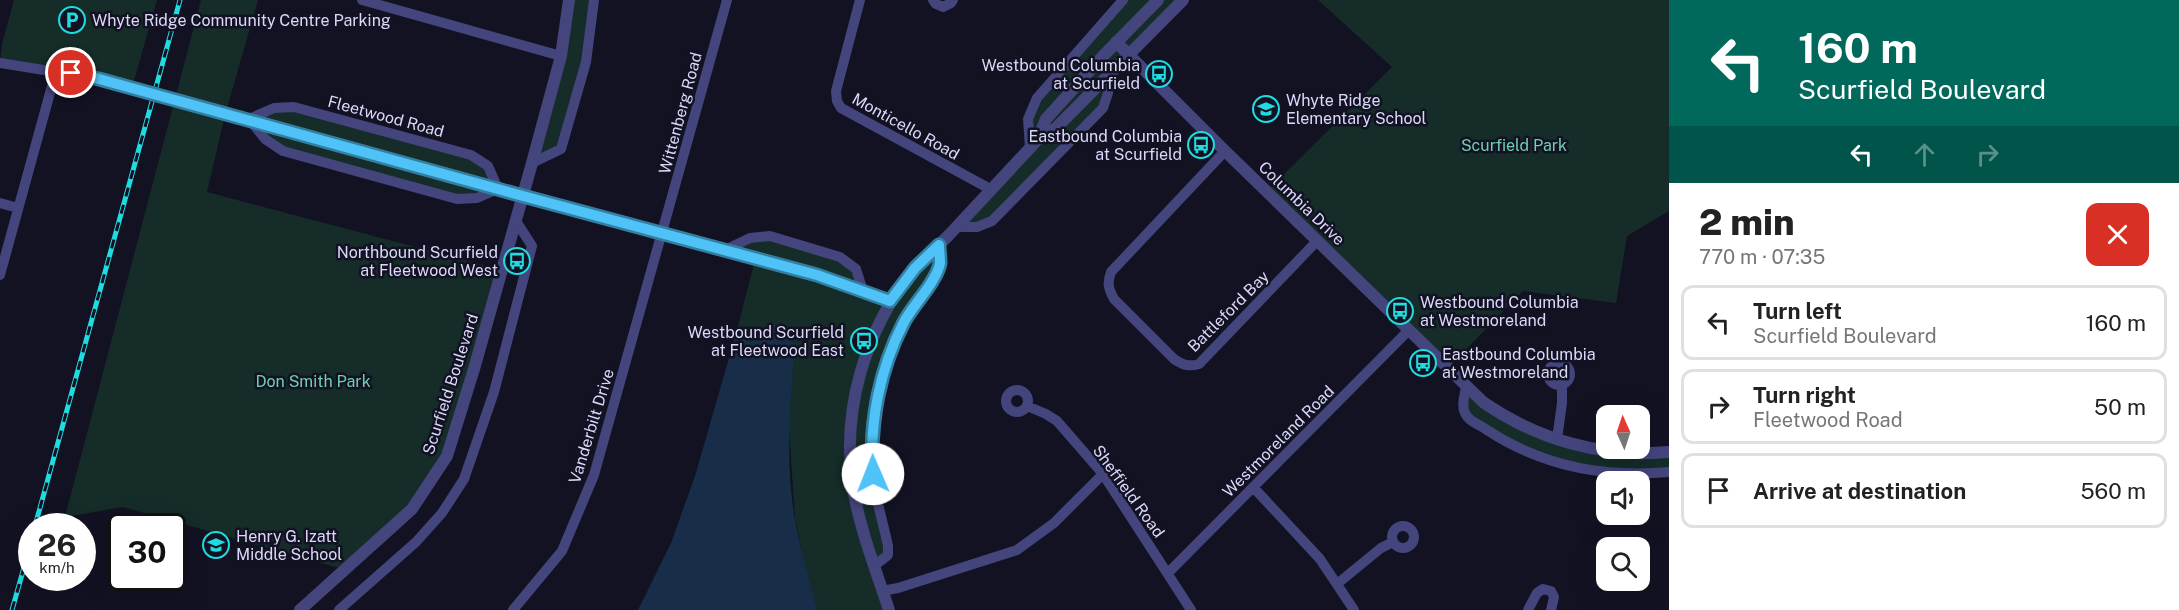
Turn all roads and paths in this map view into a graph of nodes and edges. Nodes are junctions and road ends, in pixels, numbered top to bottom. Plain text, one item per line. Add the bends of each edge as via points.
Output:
1 (362, 0) edge
2 (569, 0) edge
3 (594, 0) edge
4 (727, 0) edge
5 (860, 0) edge
6 (933, 0) edge
7 (953, 0) edge
8 (1122, 0) edge
9 (1158, 0) edge
10 (1183, 0) edge
11 (1116, 42) junction
12 (1130, 55) junction
13 (561, 56) junction
14 (0, 63) edge
15 (56, 70) junction
16 (1106, 78) junction
17 (249, 120) junction
18 (1033, 144) junction
19 (1225, 151) junction
20 (532, 163) junction
21 (498, 189) junction
22 (992, 190) junction
23 (523, 196) junction
24 (0, 203) edge
25 (18, 208) junction
26 (516, 221) junction
27 (956, 227) junction
28 (662, 233) junction
29 (1317, 241) junction
30 (939, 245) junction
31 (725, 250) junction
32 (0, 275) edge
33 (863, 291) junction
34 (890, 301) junction
35 (1409, 330) junction
36 (1562, 385) dead end
37 (1466, 386) junction
38 (1027, 406) dead end
39 (1557, 439) junction
40 (1669, 452) edge
41 (1669, 472) edge
42 (1103, 474) junction
43 (1253, 487) junction
44 (1393, 542) dead end
45 (873, 566) junction
46 (1168, 573) junction
47 (1337, 584) junction
48 (882, 591) junction
49 (300, 610) edge
50 (339, 610) edge
51 (513, 610) edge
52 (889, 610) edge
53 (1191, 610) edge
54 (1354, 610) edge
55 (1528, 610) edge
56 (1551, 610) edge

1 - 13 street
2 - 13 street, Scurfield Boulevard
3 - 20 street via 586,62 561,149
4 - 28 street, Wittenberg Road
5 - 22 street, Monticello Road via 836,91 841,108
6 - 7 street via 943,7
8 - 18 street via 1037,98 1028,119
9 - 11 street
10 - 12 street
11 - 12 street, Columbia Drive
11 - 18 street via 1046,120
12 - 16 street
12 - 19 street, Columbia Drive
13 - 20 street, Scurfield Boulevard
14 - 15 street
15 - 17 street
15 - 25 street
16 - 18 street via 1056,128
16 - 27 street via 1108,93 1103,108 992,221 977,227
17 - 21 street
17 - 21 street via 265,139 283,151 457,199 477,198
17 - 21 street, Fleetwood Road via 274,108 294,107 471,155 488,166
18 - 22 street
19 - 29 street, Columbia Drive
19 - 29 street, Battleford Bay via 1112,272 1108,281 1114,299 1174,359 1182,365 1199,364
20 - 23 street, Scurfield Boulevard
21 - 23 street
22 - 27 street
23 - 26 street, Scurfield Boulevard
23 - 28 street
24 - 25 street
25 - 32 street
26 - 49 street, Scurfield Boulevard via 447,456 412,509
26 - 50 street via 532,246 494,392 464,479 442,513 416,542
27 - 30 street
28 - 31 street
28 - 51 street, Vanderbilt Drive via 594,475 562,551
29 - 35 street, Columbia Drive
30 - 34 street
30 - 45 street via 940,264 904,323 877,401 872,462 888,555
31 - 33 street
31 - 33 street via 750,238 770,236 840,257 856,269
33 - 34 street
34 - 45 street via 869,346 855,394 850,438 853,487
35 - 37 street, Columbia Drive
35 - 43 street, Westmoreland Road
36 - 39 street
37 - 39 street, Columbia Drive via 1503,416
37 - 41 street via 1463,410 1467,417 1530,453 1613,474
38 - 42 street, Sheffield Road via 1057,422
39 - 40 street, Columbia Drive via 1613,452
42 - 46 street, Sheffield Road
42 - 48 street via 1054,523 1017,550
43 - 46 street, Westmoreland Road
43 - 47 street via 1320,559
44 - 47 street
45 - 48 street
46 - 53 street, Sheffield Road
47 - 54 street
48 - 52 street
55 - 56 street via 1543,589 1551,591 1554,597

